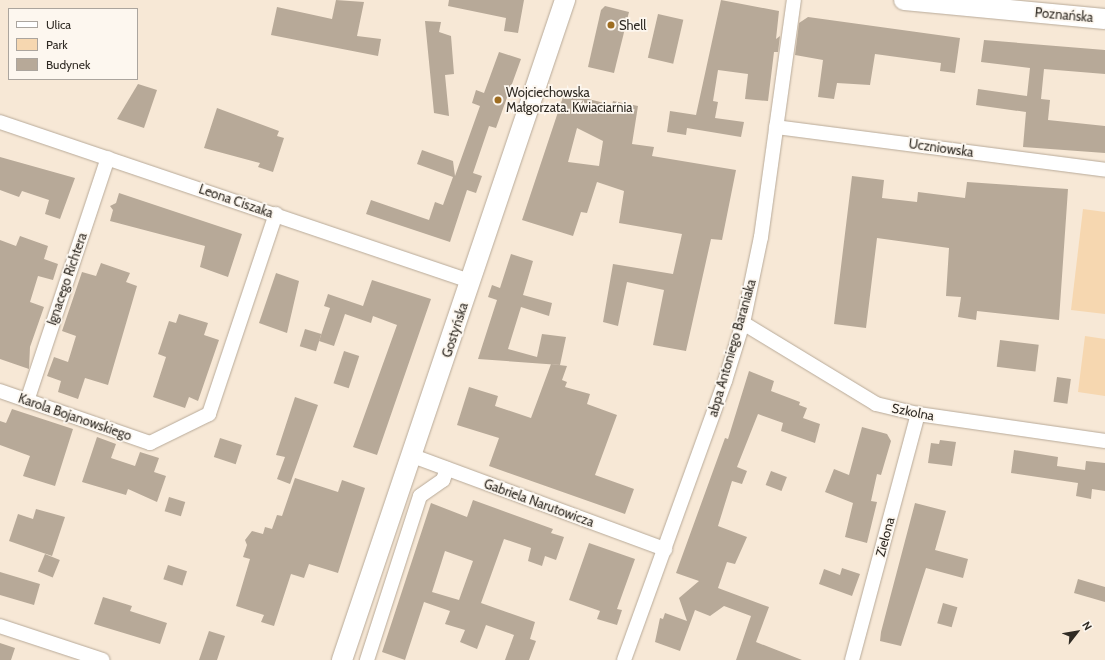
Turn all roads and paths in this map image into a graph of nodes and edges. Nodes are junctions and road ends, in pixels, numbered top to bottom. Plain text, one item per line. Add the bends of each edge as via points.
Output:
1 (565, 0) edge
2 (794, 0) edge
3 (904, 0) edge
4 (1105, 19) edge
5 (0, 122) edge
6 (776, 127) junction
7 (108, 158) junction
8 (1105, 170) edge
9 (276, 214) junction
10 (471, 281) junction
11 (743, 322) junction
12 (0, 391) edge
13 (27, 400) junction
14 (918, 414) junction
15 (1105, 441) edge
16 (412, 456) junction
17 (447, 469) junction
18 (665, 549) junction
19 (0, 626) edge
20 (103, 660) edge
21 (342, 660) edge
22 (367, 660) edge
23 (624, 660) edge
24 (852, 660) edge

1 - 10 main road, Gostyńska via 539,68 526,121
2 - 6 street, abpa Antoniego Baraniaka
3 - 4 main road, Poznańska
5 - 7 street, Leona Ciszaka
6 - 8 street, Uczniowska
6 - 11 street, abpa Antoniego Baraniaka via 761,237
7 - 9 street, Leona Ciszaka
7 - 13 street, Ignacego Richtera
9 - 10 street, Leona Ciszaka
9 - 13 street, Karola Bojanowskiego via 209,414 150,443
10 - 16 main road, Gostyńska
11 - 14 street, Szkolna via 854,393 876,404
11 - 18 street, abpa Antoniego Baraniaka
12 - 13 street, Karola Bojanowskiego
14 - 15 street, Szkolna
14 - 24 street, Zielona
16 - 17 street, Gabriela Narutowicza
16 - 21 main road, Gostyńska
17 - 18 street, Gabriela Narutowicza
17 - 22 street via 443,480 420,496
18 - 23 street, abpa Antoniego Baraniaka
19 - 20 street

